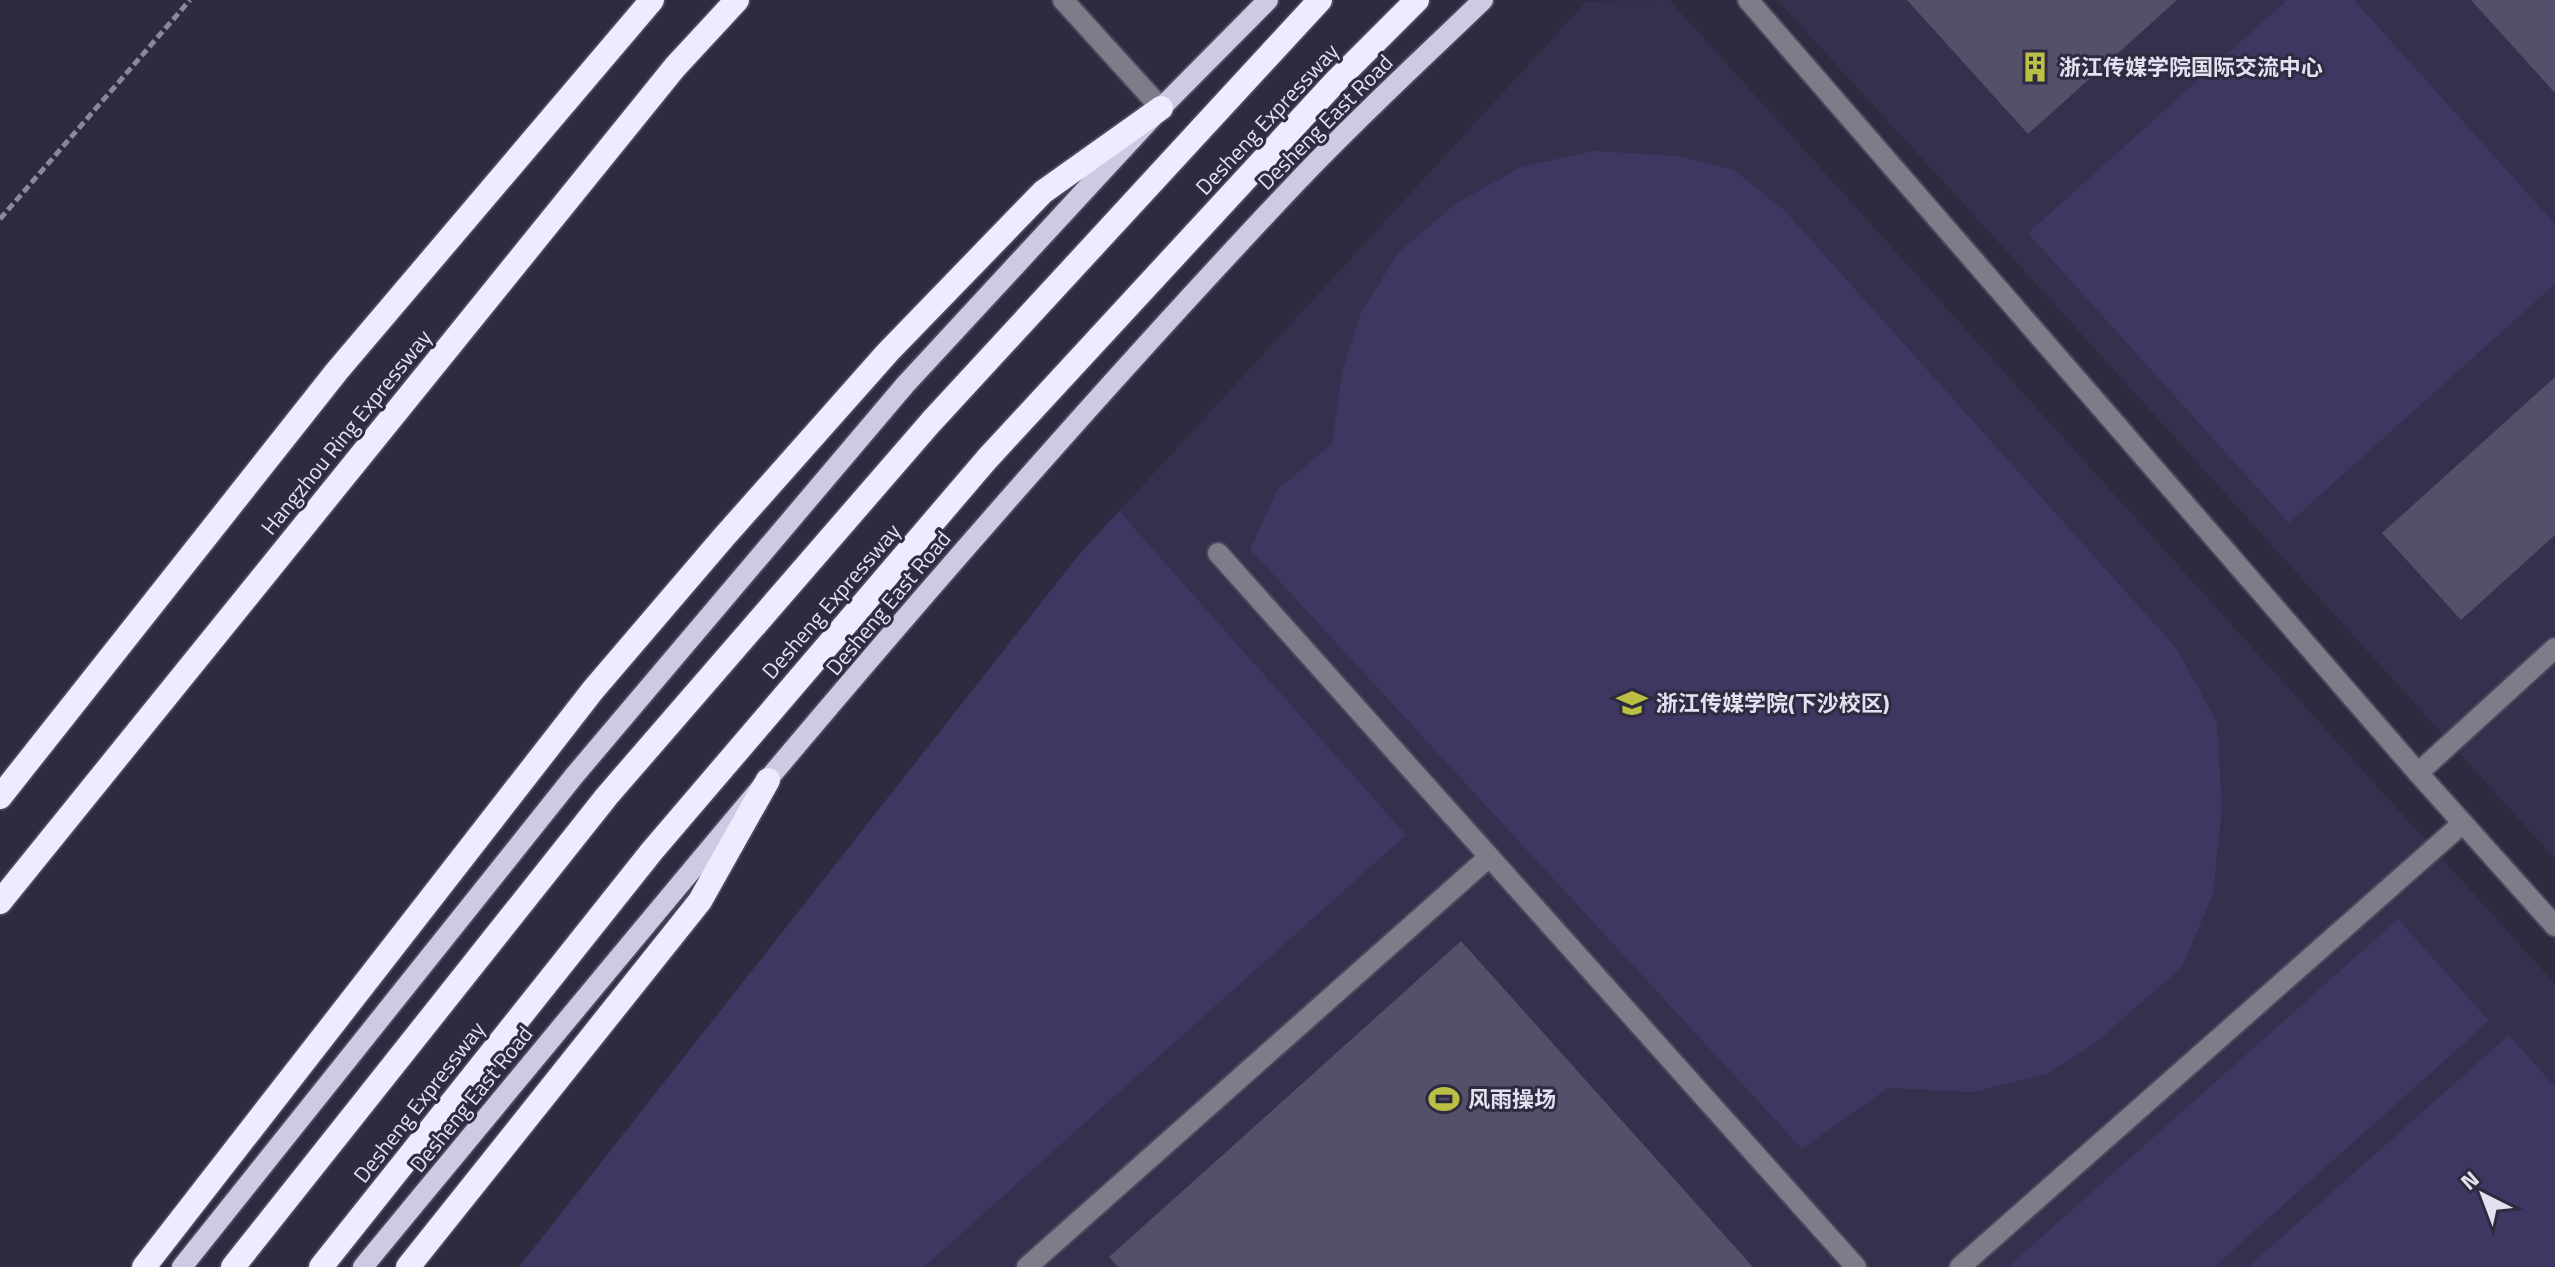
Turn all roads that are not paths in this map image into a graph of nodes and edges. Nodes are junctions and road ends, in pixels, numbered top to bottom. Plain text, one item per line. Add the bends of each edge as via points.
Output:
1 (652, 0) edge
2 (737, 0) edge
3 (1063, 0) edge
4 (1268, 0) edge
5 (1320, 0) edge
6 (1417, 0) edge
7 (1483, 0) edge
8 (1748, 0) edge
9 (1161, 108) junction
10 (1218, 553) dead end
11 (2555, 648) edge
12 (2418, 773) junction
13 (768, 780) junction
14 (0, 797) edge
15 (2463, 823) junction
16 (1489, 857) junction
17 (0, 902) edge
18 (2555, 926) edge
19 (144, 1267) edge
20 (182, 1267) edge
21 (233, 1267) edge
22 (321, 1267) edge
23 (363, 1267) edge
24 (408, 1267) edge
25 (1027, 1267) edge
26 (1856, 1267) edge
27 (1960, 1267) edge

1 - 14 highway, Hangzhou Ring Expressway via 337,371
2 - 17 highway, Hangzhou Ring Expressway via 665,79
3 - 9 street
4 - 9 main road
5 - 21 highway, Desheng Expressway via 931,422 607,796
6 - 22 highway, Desheng Expressway via 987,459 652,851
7 - 13 main road, Desheng East Road via 1297,182 1014,492
8 - 12 street
9 - 19 highway via 1043,192 888,352 723,538 593,690
9 - 20 main road via 905,385 584,764
10 - 16 street
11 - 12 street
12 - 15 street
13 - 23 main road, Desheng East Road
13 - 24 highway via 700,901
15 - 18 street
15 - 27 street
16 - 25 street
16 - 26 street

